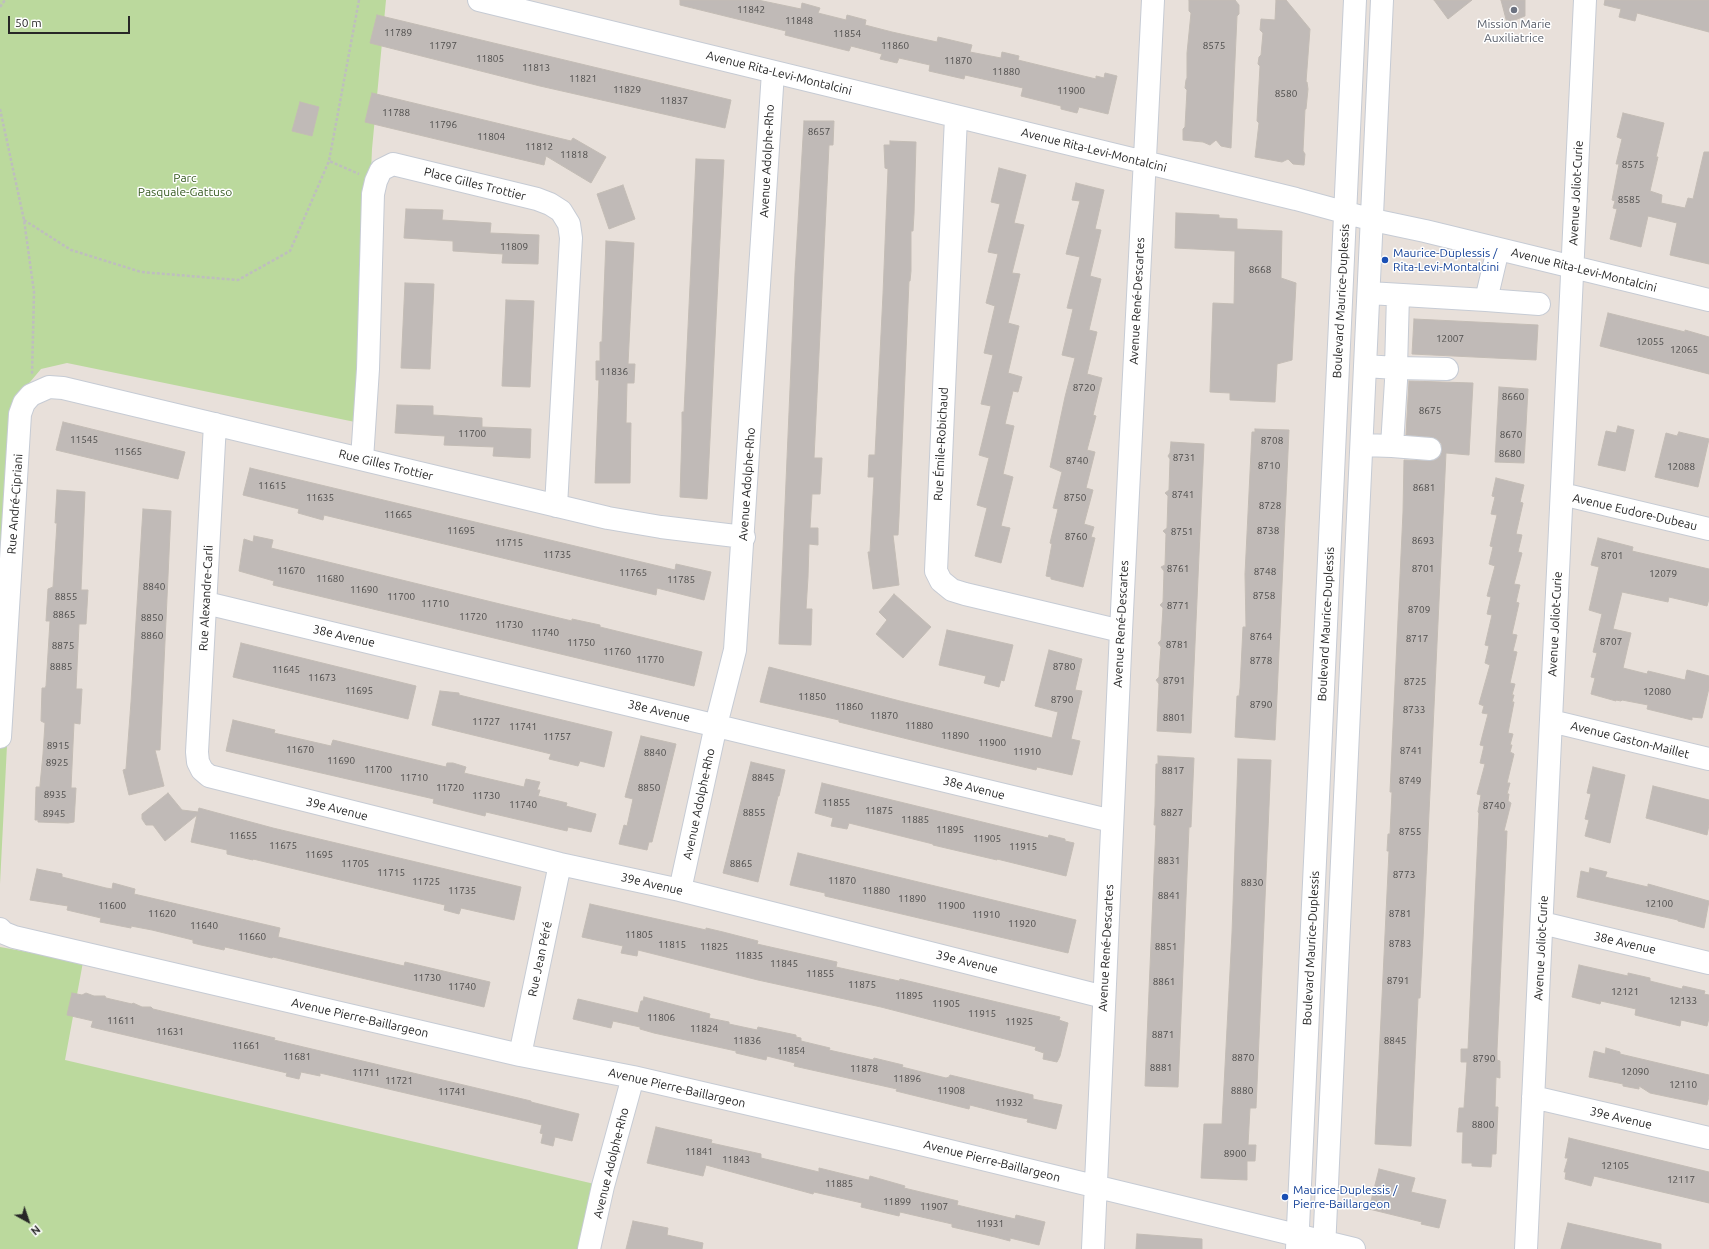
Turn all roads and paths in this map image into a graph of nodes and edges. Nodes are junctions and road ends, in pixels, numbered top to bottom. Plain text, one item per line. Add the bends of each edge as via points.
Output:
1 (5, 0) edge
2 (359, 0) edge
3 (1153, 0) edge
4 (1355, 0) edge
5 (1382, 0) edge
6 (1585, 0) edge
7 (484, 1) edge
8 (0, 7) edge
9 (772, 72) junction
10 (0, 109) edge
11 (956, 117) junction
12 (329, 161) junction
13 (1144, 162) junction
14 (376, 181) junction
15 (1345, 213) junction
16 (24, 220) junction
17 (1373, 220) junction
18 (1498, 249) junction
19 (1573, 268) junction
20 (1369, 293) junction
21 (1398, 295) junction
22 (1486, 300) junction
23 (1709, 300) edge
24 (1540, 304) dead end
25 (1447, 369) dead end
26 (1365, 374) junction
27 (1396, 374) junction
28 (31, 394) junction
29 (215, 424) junction
30 (1362, 445) junction
31 (1392, 446) junction
32 (1430, 449) dead end
33 (362, 459) junction
34 (1562, 494) junction
35 (556, 506) junction
36 (1709, 529) edge
37 (744, 537) junction
38 (206, 603) junction
39 (1121, 631) junction
40 (1551, 721) junction
41 (716, 725) junction
42 (0, 737) edge
43 (1709, 759) edge
44 (202, 770) joint
45 (1112, 821) junction
46 (560, 864) junction
47 (680, 890) junction
48 (1542, 924) junction
49 (0, 929) edge
50 (1709, 963) edge
51 (1104, 997) junction
52 (520, 1055) junction
53 (633, 1077) junction
54 (1533, 1097) junction
55 (1709, 1138) edge
56 (1096, 1186) junction
57 (1297, 1242) edge
58 (1324, 1246) edge
59 (589, 1249) edge
60 (1093, 1249) edge
61 (1354, 1249) edge
62 (1526, 1249) edge

1 - 8 path
2 - 12 path
3 - 13 street, Avenue René-Descartes
4 - 15 street, Boulevard Maurice-Duplessis
5 - 17 street
6 - 19 street, Avenue Joliot-Curie
7 - 9 street, Avenue Rita-Levi-Montalcini
9 - 11 street, Avenue Rita-Levi-Montalcini
9 - 37 street, Avenue Adolphe-Rho
10 - 16 path
11 - 13 street, Avenue Rita-Levi-Montalcini
11 - 39 street, Rue Émile-Robichaud via 936,571 941,581 952,590
12 - 14 path
12 - 16 path via 290,250 238,280 142,272 70,250
13 - 15 street, Avenue Rita-Levi-Montalcini
13 - 39 street, Avenue René-Descartes
14 - 33 street via 373,194 368,369
14 - 35 street, Place Gilles Trottier via 381,170 393,164 408,167 537,199 561,211 569,224 571,238
15 - 17 street, Avenue Rita-Levi-Montalcini
15 - 57 street, Boulevard Maurice-Duplessis
16 - 28 path via 34,292
17 - 18 street, Avenue Rita-Levi-Montalcini
17 - 20 street
18 - 19 street, Avenue Rita-Levi-Montalcini
18 - 22 street
19 - 23 street, Avenue Rita-Levi-Montalcini
19 - 34 street, Avenue Joliot-Curie
20 - 21 street
20 - 26 street
21 - 22 street
21 - 27 street
22 - 24 street
25 - 27 street
26 - 27 street
26 - 30 street
27 - 31 street
28 - 29 street, Rue Gilles Trottier via 49,387 64,388
28 - 42 street, Rue André-Cipriani via 20,414
29 - 33 street, Rue Gilles Trottier
29 - 38 street, Rue Alexandre-Carli
30 - 31 street
30 - 58 street
31 - 32 street
33 - 35 street, Rue Gilles Trottier
34 - 36 street, Avenue Eudore-Dubeau
34 - 40 street, Avenue Joliot-Curie
35 - 37 street, Rue Gilles Trottier via 661,527
37 - 41 street, Avenue Adolphe-Rho via 735,650
38 - 41 street, 38e Avenue
38 - 44 street, Rue Alexandre-Carli via 197,752
39 - 45 street, Avenue René-Descartes
40 - 43 street, Avenue Gaston-Maillet
40 - 48 street, Avenue Joliot-Curie
41 - 45 street, 38e Avenue
41 - 47 street, Avenue Adolphe-Rho
44 - 46 street, 39e Avenue via 218,780
45 - 51 street, Avenue René-Descartes
46 - 47 street, 39e Avenue
46 - 52 street, Rue Jean Péré
47 - 51 street, 39e Avenue
48 - 50 street, 38e Avenue
48 - 54 street, Avenue Joliot-Curie
49 - 52 street, Avenue Pierre-Baillargeon via 14,937
51 - 56 street, Avenue René-Descartes
52 - 53 street, Avenue Pierre-Baillargeon
53 - 56 street, Avenue Pierre-Baillargeon
53 - 59 street, Avenue Adolphe-Rho
54 - 55 street, 39e Avenue
54 - 62 street, Avenue Joliot-Curie
56 - 57 street, Avenue Pierre-Baillargeon
56 - 60 street, Avenue René-Descartes
57 - 58 street, Avenue Pierre-Baillargeon
58 - 61 street, Avenue Pierre-Baillargeon

